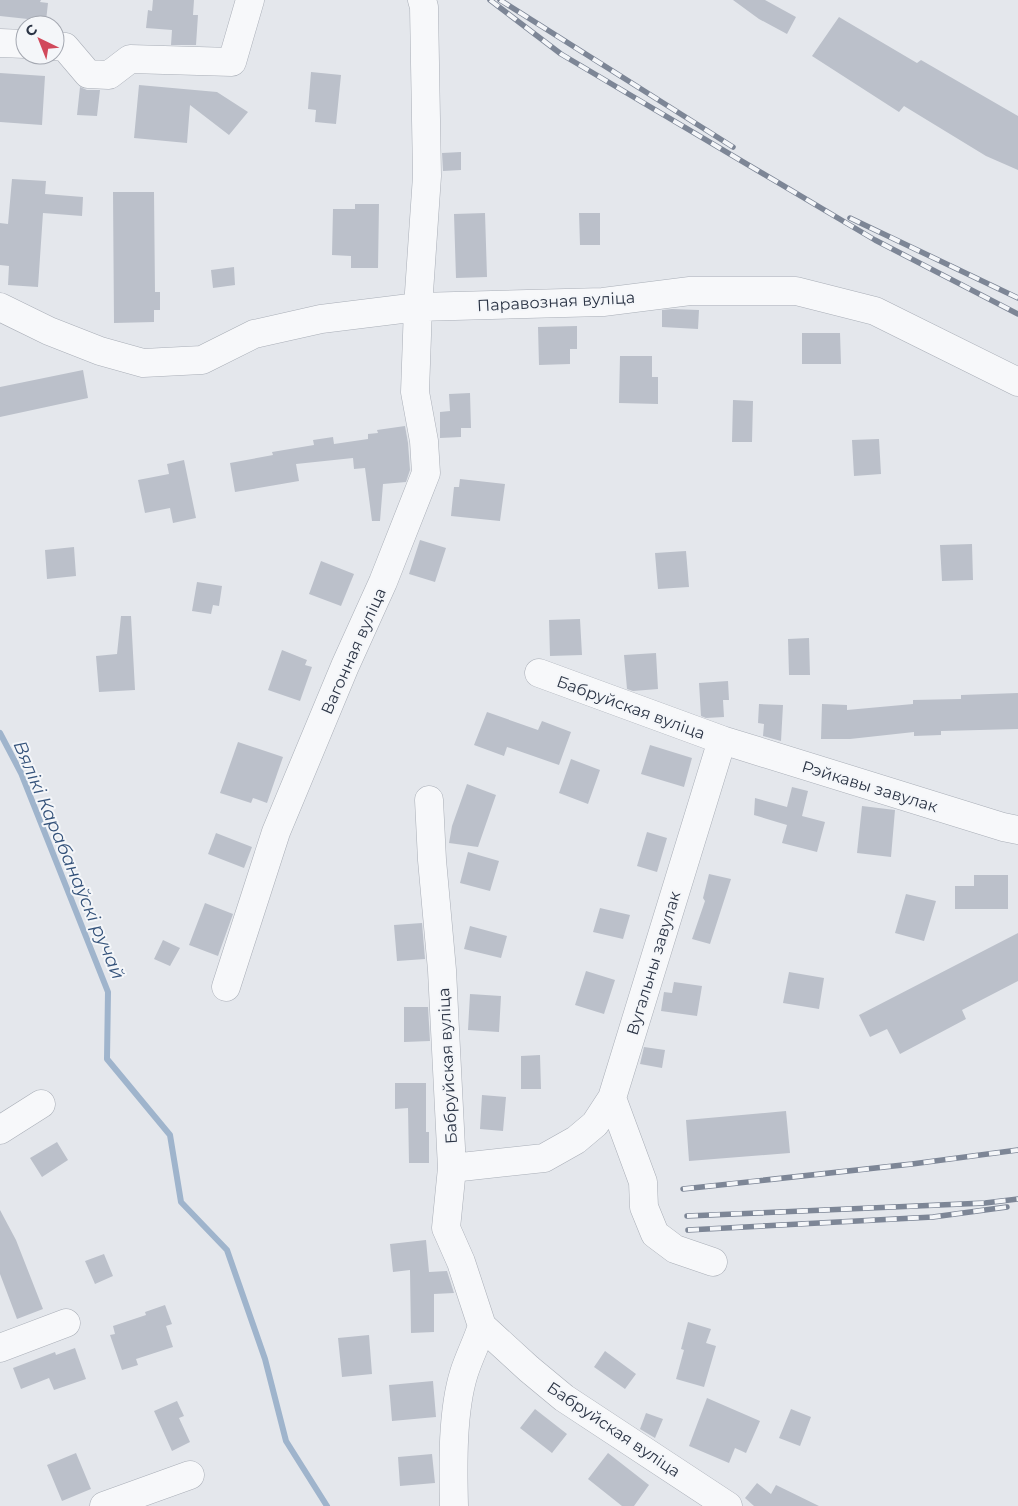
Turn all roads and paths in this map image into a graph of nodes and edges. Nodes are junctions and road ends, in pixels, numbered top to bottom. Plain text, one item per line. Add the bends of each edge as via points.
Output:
1 (250, 0) edge
2 (422, 0) edge
3 (0, 43) edge
4 (15, 44) edge
5 (65, 47) edge
6 (0, 307) edge
7 (418, 307) junction
8 (1018, 382) edge
9 (539, 673) dead end
10 (722, 740) junction
11 (429, 800) dead end
12 (1018, 830) edge
13 (226, 987) dead end
14 (612, 1098) junction
15 (41, 1104) dead end
16 (0, 1130) edge
17 (452, 1168) junction
18 (713, 1262) dead end
19 (66, 1323) dead end
20 (482, 1326) junction
21 (0, 1348) edge
22 (190, 1475) dead end
23 (104, 1506) edge
24 (454, 1506) edge
25 (728, 1506) edge

1 - 5 street via 232,62 130,59 109,75 88,74
2 - 7 street, Вагонная вуліца via 427,176
3 - 4 street
6 - 7 street, Паравозная вуліца via 49,331 143,363 202,360 254,334 321,319
7 - 8 street, Паравозная вуліца via 602,302 690,291 796,291 875,311
7 - 13 street, Вагонная вуліца via 415,392 426,473 276,832
9 - 10 street, Бабруйская вуліца
10 - 12 street, Рэйкавы завулак
10 - 14 street, Вугальны завулак
11 - 17 street, Бабруйская вуліца
14 - 17 street, Вугальны завулак via 595,1124 576,1140 544,1158
14 - 18 street via 643,1182 644,1207 655,1234 675,1250
15 - 16 street
17 - 20 street, Бабруйская вуліца via 446,1228
19 - 21 street
20 - 24 street via 458,1396
20 - 25 street, Бабруйская вуліца via 564,1398
22 - 23 street

